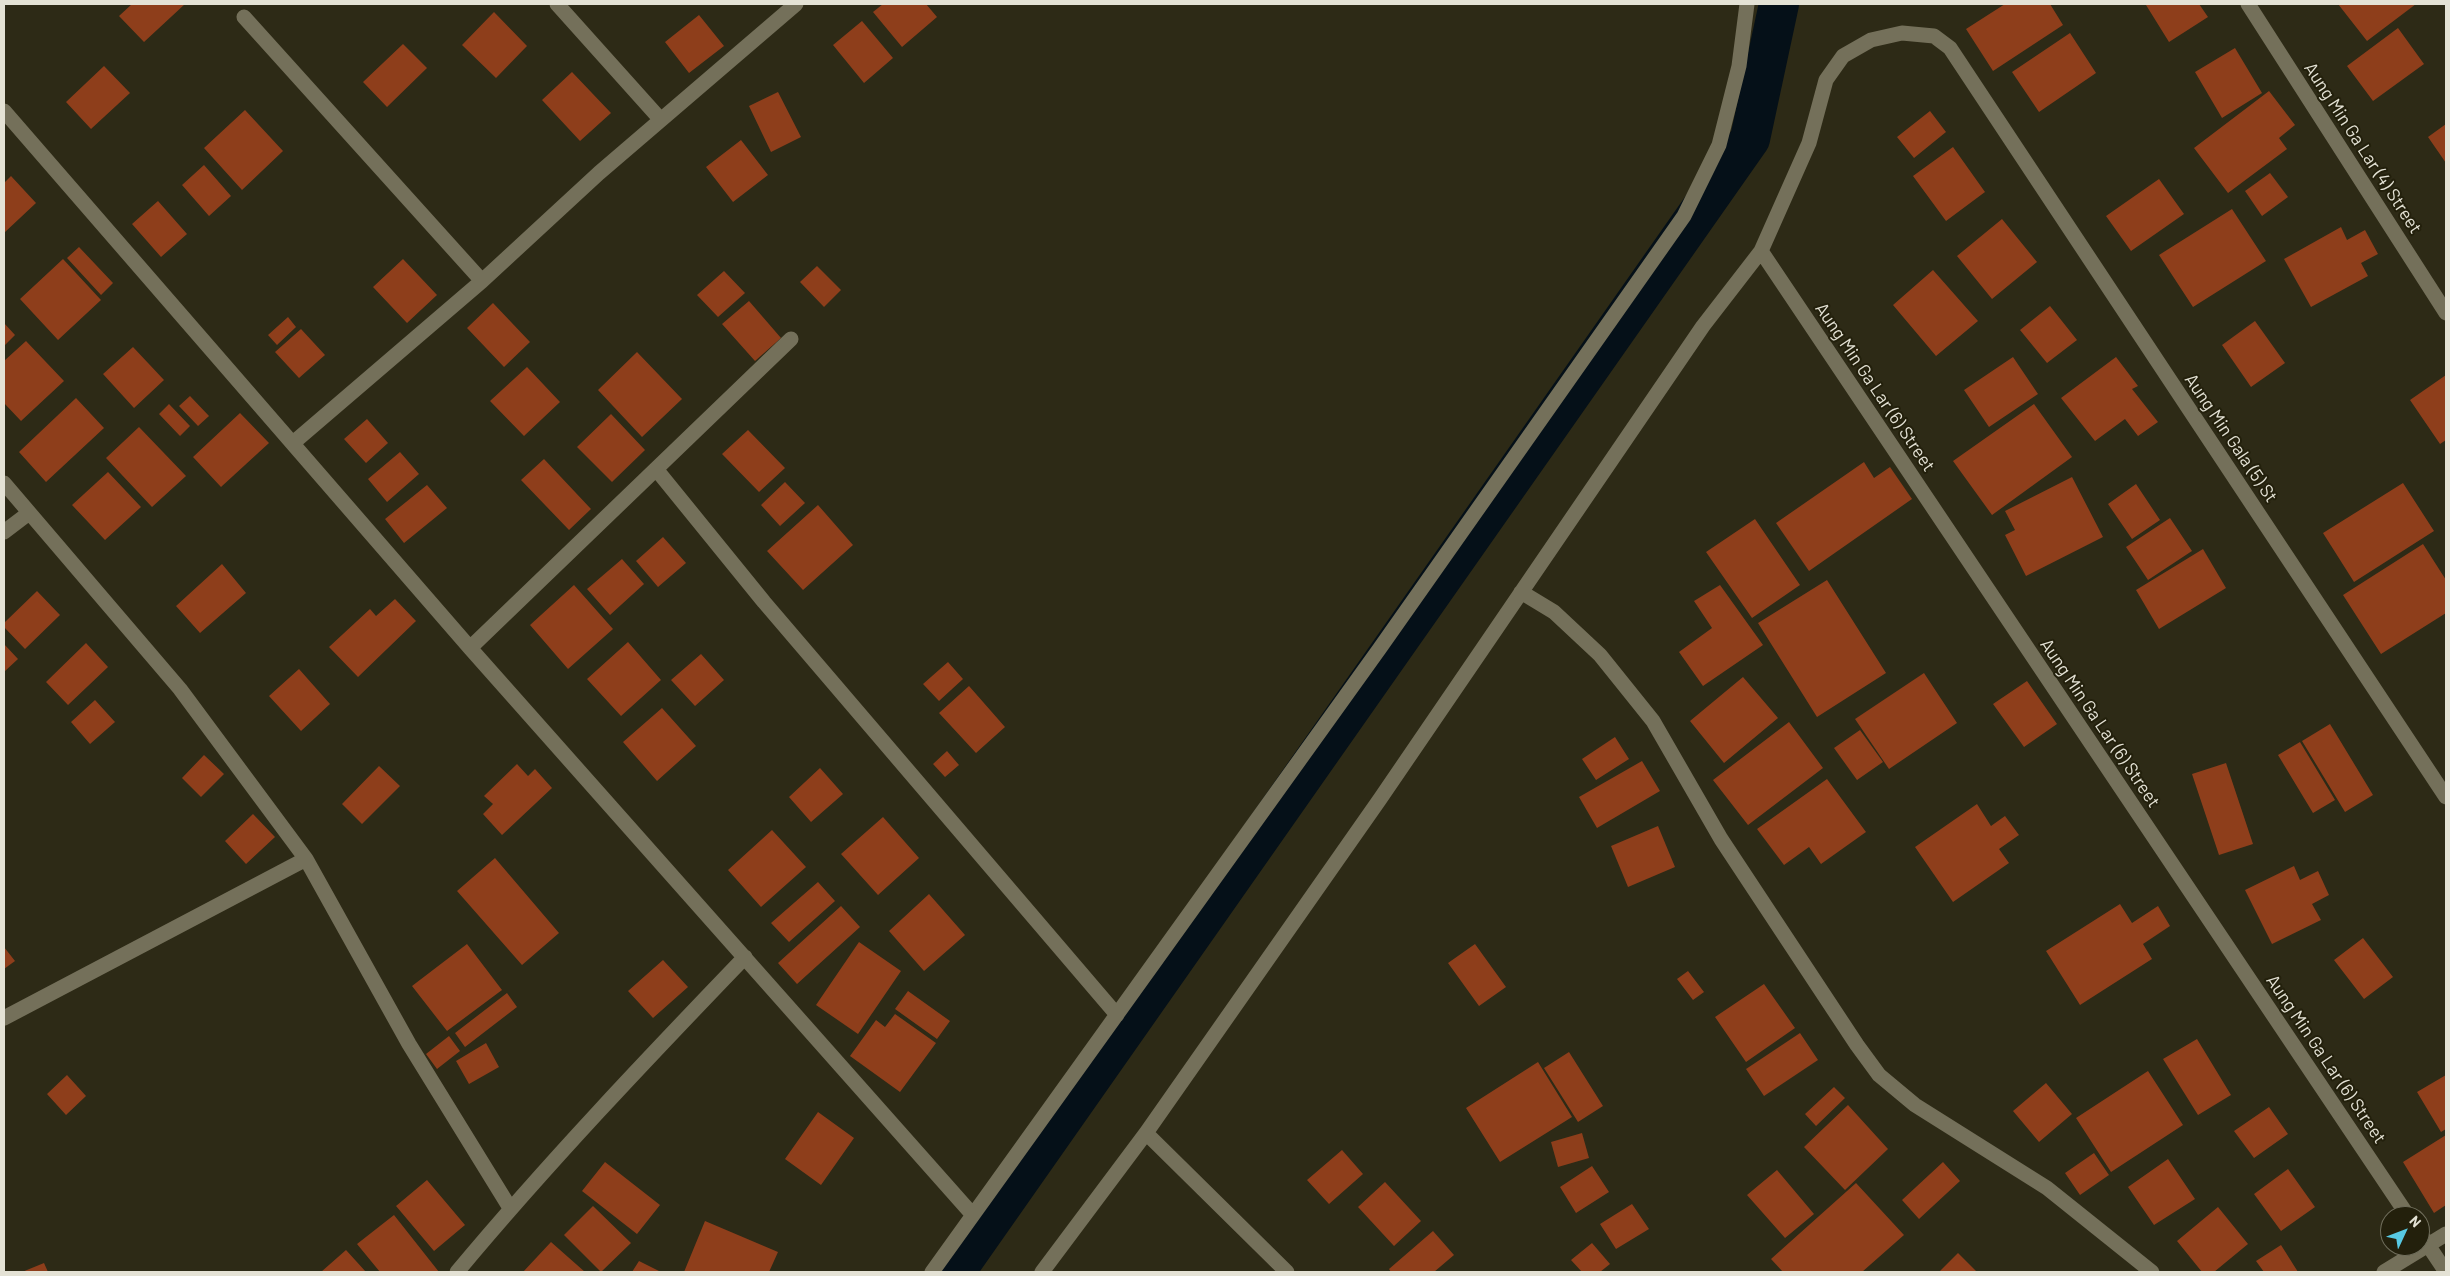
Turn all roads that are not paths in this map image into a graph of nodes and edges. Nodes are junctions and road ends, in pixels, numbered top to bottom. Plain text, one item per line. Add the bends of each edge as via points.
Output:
1 (557, 4) edge
2 (796, 4) edge
3 (1747, 4) edge
4 (2248, 4) edge
5 (244, 17) dead end
6 (4, 111) edge
7 (661, 120) junction
8 (1761, 251) junction
9 (482, 281) junction
10 (2446, 313) edge
11 (791, 339) dead end
12 (293, 443) junction
13 (656, 469) junction
14 (4, 483) edge
15 (29, 513) junction
16 (4, 532) edge
17 (1521, 592) junction
18 (470, 648) junction
19 (2446, 797) edge
20 (306, 859) junction
21 (745, 957) junction
22 (1117, 1015) junction
23 (4, 1018) edge
24 (1146, 1133) junction
25 (2401, 1206) edge
26 (510, 1208) junction
27 (972, 1214) junction
28 (2446, 1234) edge
29 (2430, 1238) edge
30 (2430, 1248) edge
31 (2403, 1256) edge
32 (457, 1272) edge
33 (932, 1272) edge
34 (1042, 1272) edge
35 (1287, 1272) edge
36 (2152, 1272) edge
37 (2384, 1272) edge
38 (2446, 1272) edge

1 - 7 street
2 - 7 street
3 - 22 street via 1739,66 1719,145 1684,216 1375,656
4 - 10 street, Aung Min Ga Lar (4) Street
5 - 9 street
6 - 12 street
7 - 9 street
8 - 17 street, Aung Min Gala (5) St via 1703,326
8 - 19 street, Aung Min Gala (5) St via 1809,143 1826,80 1843,56 1870,40 1902,33 1934,36 1950,48
8 - 25 street, Aung Min Ga Lar (6) Street
9 - 12 street
11 - 13 street
12 - 18 street
13 - 18 street
13 - 22 street via 764,602
14 - 15 street
15 - 16 street
15 - 20 street via 180,689
17 - 24 street, Aung Min Gala (5) St
17 - 36 street via 1554,612 1600,655 1653,721 1721,839 1879,1075 1915,1105 2047,1188
18 - 21 street
20 - 23 street
20 - 26 street via 409,1044
21 - 26 street
21 - 27 street
22 - 27 street
24 - 34 street, Aung Min Gala (5) St
24 - 35 street
26 - 32 street
27 - 33 street
28 - 29 street
30 - 38 street
31 - 37 street

